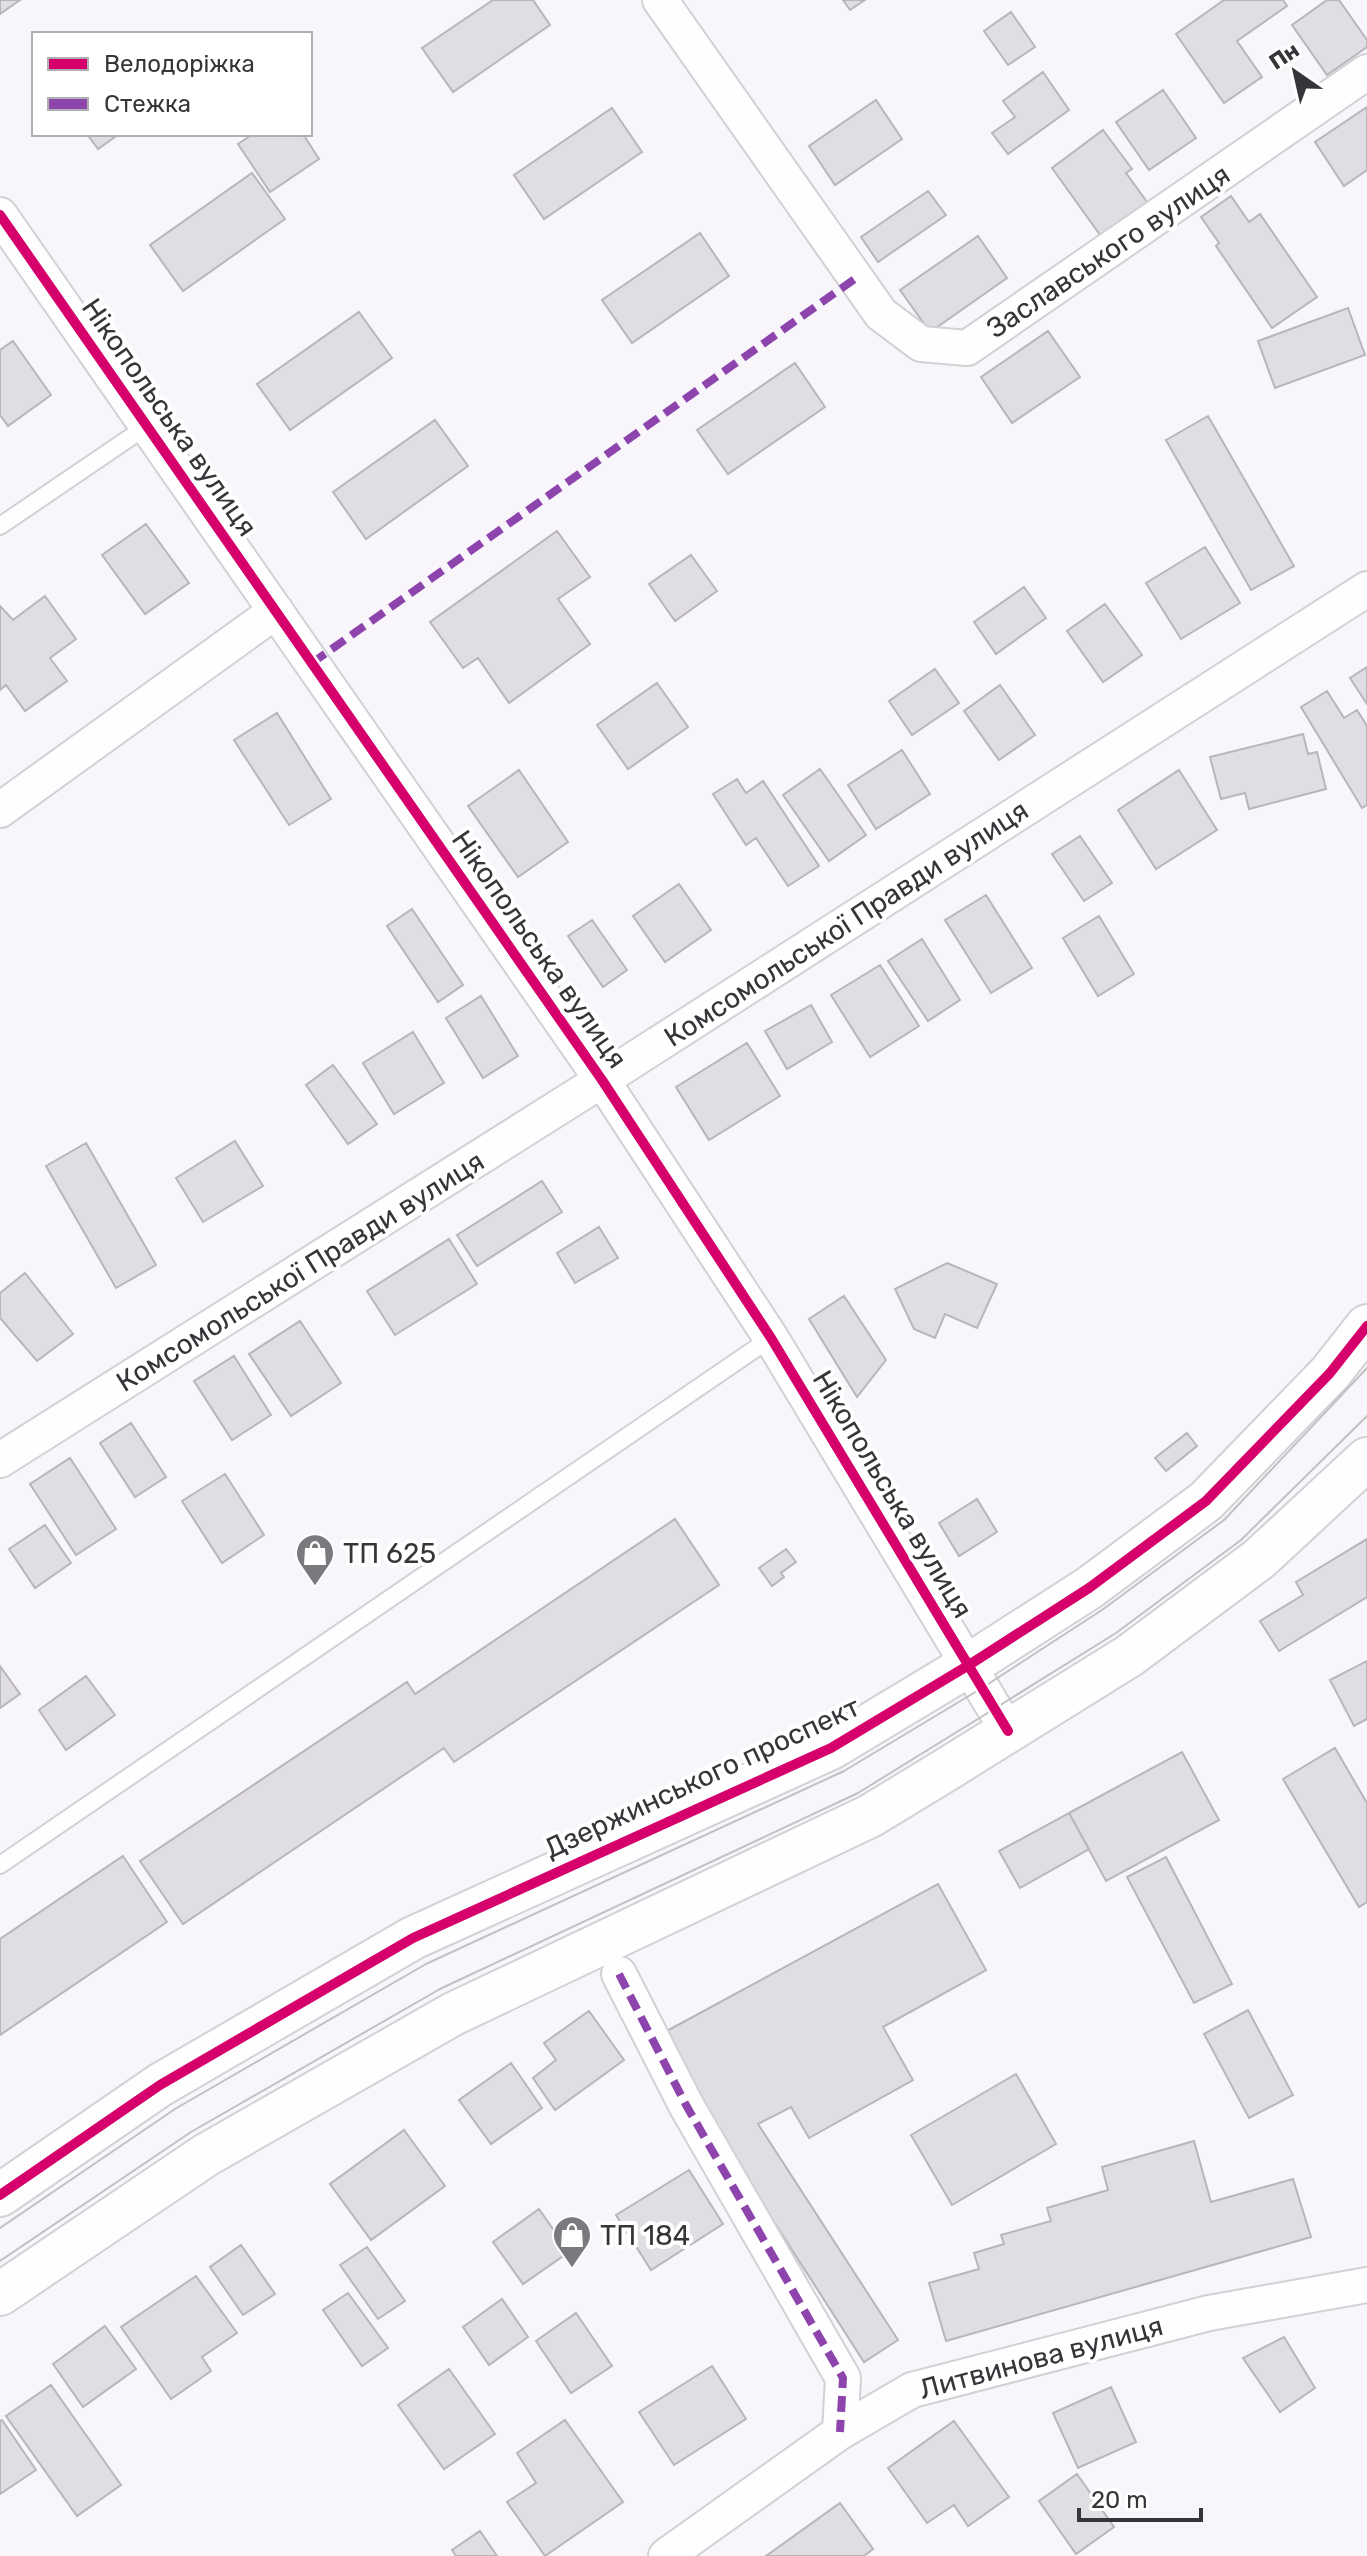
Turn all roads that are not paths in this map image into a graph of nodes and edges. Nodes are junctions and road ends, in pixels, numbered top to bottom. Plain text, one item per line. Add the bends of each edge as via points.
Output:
1 (660, 0) edge
2 (1367, 72) edge
3 (0, 215) edge
4 (147, 426) junction
5 (0, 526) edge
6 (1367, 589) edge
7 (276, 611) junction
8 (0, 810) edge
9 (602, 1080) junction
10 (1367, 1326) edge
11 (771, 1338) junction
12 (1367, 1459) edge
13 (0, 1460) edge
14 (969, 1665) junction
15 (1008, 1731) junction
16 (0, 1865) edge
17 (619, 1974) dead end
18 (0, 2195) edge
19 (1367, 2285) edge
20 (0, 2294) edge
21 (840, 2432) junction
22 (666, 2556) edge

1 - 2 street, Заславського вулиця via 881,314 921,344 967,348
3 - 4 street, Нікопольська вулиця
4 - 5 lane
4 - 7 street, Нікопольська вулиця
6 - 9 street, Комсомольської Правди вулиця
7 - 8 street
7 - 9 street, Нікопольська вулиця
9 - 11 street, Нікопольська вулиця
9 - 13 street, Комсомольської Правди вулиця
10 - 14 street, Дзержинського проспект via 1330,1373 1206,1501 1089,1588
11 - 14 street, Нікопольська вулиця
11 - 16 lane
12 - 15 street via 1259,1559 1129,1656
14 - 15 street, Нікопольська вулиця
14 - 18 street, Дзержинського проспект via 831,1748 413,1938 160,2085
15 - 20 street via 870,1816 453,2014 206,2155
17 - 21 street via 686,2105 843,2378
19 - 21 street, Литвинова вулиця via 1209,2313 912,2390
21 - 22 street, Литвинова вулиця

